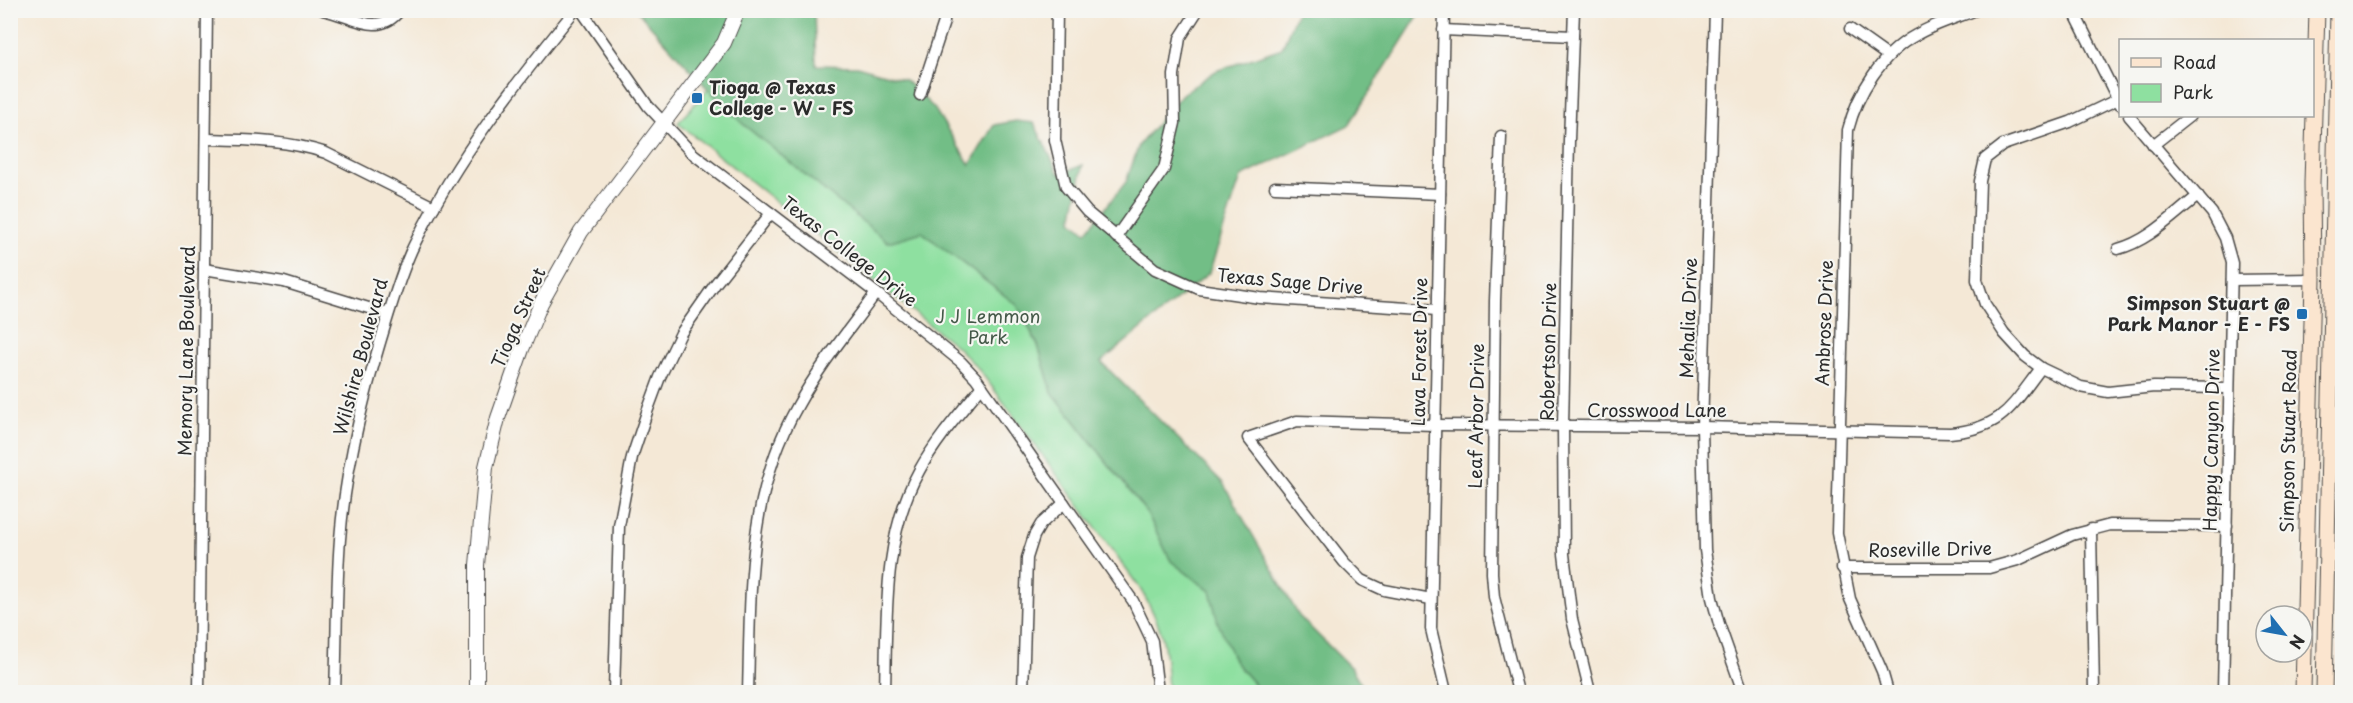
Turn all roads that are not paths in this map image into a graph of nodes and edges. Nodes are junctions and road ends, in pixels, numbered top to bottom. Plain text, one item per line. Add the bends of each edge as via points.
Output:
1 (207, 10) edge
2 (323, 10) edge
3 (400, 10) edge
4 (575, 10) edge
5 (581, 10) edge
6 (738, 10) edge
7 (944, 10) edge
8 (1057, 10) edge
9 (1197, 10) edge
10 (1444, 10) edge
11 (1574, 10) edge
12 (1715, 10) edge
13 (1976, 10) edge
14 (2073, 10) edge
15 (2317, 10) edge
16 (2338, 10) edge
17 (1850, 29) dead end
18 (1443, 30) junction
19 (1573, 36) junction
20 (1888, 56) junction
21 (920, 94) dead end
22 (2118, 103) edge
23 (2314, 114) edge
24 (2130, 117) edge
25 (2189, 117) edge
26 (2314, 117) edge
27 (664, 124) junction
28 (1501, 136) dead end
29 (207, 139) junction
30 (2153, 145) junction
31 (1275, 187) dead end
32 (1440, 194) junction
33 (2198, 196) junction
34 (434, 207) junction
35 (771, 213) junction
36 (1116, 237) junction
37 (2118, 249) dead end
38 (204, 269) junction
39 (2313, 279) junction
40 (2232, 280) junction
41 (2334, 280) junction
42 (876, 293) junction
43 (1437, 310) junction
44 (388, 314) junction
45 (2041, 368) junction
46 (982, 386) junction
47 (2228, 388) junction
48 (1495, 424) junction
49 (1435, 425) junction
50 (1563, 427) junction
51 (1702, 427) junction
52 (1839, 431) junction
53 (1064, 502) junction
54 (2227, 526) junction
55 (2091, 529) junction
56 (1842, 568) junction
57 (1431, 599) junction
58 (2303, 687) edge
59 (2325, 687) edge
60 (199, 693) edge
61 (335, 693) edge
62 (477, 693) edge
63 (614, 693) edge
64 (748, 693) edge
65 (885, 693) edge
66 (1023, 693) edge
67 (1158, 693) edge
68 (1446, 693) edge
69 (1518, 693) edge
70 (1590, 693) edge
71 (1743, 693) edge
72 (1888, 693) edge
73 (2094, 693) edge
74 (2223, 693) edge

1 - 29 street, Memory Lane Boulevard
2 - 3 street via 374,25 389,22
4 - 34 street, Wilshire Boulevard via 470,146
5 - 27 street, Texas College Drive
6 - 27 street, Tioga Street via 724,43
7 - 21 street via 944,22
8 - 36 street, Texas Sage Drive via 1055,140 1066,187
9 - 36 street via 1180,38 1174,75 1175,123 1164,169
10 - 18 street, Lava Forest Drive
11 - 19 street, Robertson Drive
12 - 51 street, Mehalia Drive
13 - 20 street, Ambrose Drive via 1915,35
14 - 22 street
15 - 23 main road, Simpson Stuart Road
16 - 41 main road
17 - 20 street
18 - 19 street
18 - 32 street, Lava Forest Drive
19 - 50 street, Robertson Drive
20 - 52 street, Ambrose Drive via 1865,88 1848,130
22 - 45 street via 2003,145 1985,159 1977,280 1985,304 2004,333
24 - 30 street, Happy Canyon Drive
25 - 30 street
26 - 39 main road, Simpson Stuart Road
27 - 35 street, Texas College Drive via 692,153
27 - 62 street, Tioga Street via 593,215 566,257 541,303 506,393 486,467 480,518
28 - 48 street, Leaf Arbor Drive
29 - 34 street via 307,147
29 - 38 street, Memory Lane Boulevard
30 - 33 street, Happy Canyon Drive
31 - 32 street
32 - 43 street, Lava Forest Drive
33 - 37 street via 2145,238
33 - 40 street, Happy Canyon Drive via 2225,238
34 - 44 street, Wilshire Boulevard via 399,280
35 - 42 street, Texas College Drive
35 - 63 street via 681,333 660,377 632,457 619,526
36 - 43 street, Texas Sage Drive via 1155,269 1199,289 1260,298
38 - 44 street via 284,282
38 - 60 street, Memory Lane Boulevard
39 - 40 street
39 - 41 main road
39 - 58 main road, Simpson Stuart Road
40 - 47 street, Happy Canyon Drive
41 - 59 main road
42 - 46 street, Texas College Drive via 961,362
42 - 64 street via 808,388 768,474 754,535
43 - 49 street, Lava Forest Drive
44 - 61 street, Wilshire Boulevard via 347,485 340,541
45 - 47 street via 2081,387 2108,392 2154,387
45 - 52 street, Crosswood Lane via 1997,421 1976,430 1919,434
46 - 53 street, Texas College Drive
46 - 65 street via 925,461 901,512 891,563
47 - 54 street, Happy Canyon Drive
48 - 49 street, Crosswood Lane
48 - 50 street, Crosswood Lane
48 - 69 street, Leaf Arbor Drive via 1494,597
49 - 57 street, Lava Forest Drive
49 - 57 street, Crosswood Lane via 1297,421 1248,438 1362,580 1384,590
50 - 51 street, Crosswood Lane
50 - 70 street, Robertson Drive via 1565,573
51 - 52 street, Crosswood Lane
51 - 71 street, Mehalia Drive via 1708,576 1719,624
52 - 56 street, Ambrose Drive via 1836,521
53 - 66 street via 1041,524 1027,558
53 - 67 street, Texas College Drive via 1147,627 1155,656
54 - 55 street, Roseville Drive via 2126,524
54 - 74 street, Happy Canyon Drive
55 - 56 street, Roseville Drive via 1989,568
55 - 73 street
56 - 72 street, Ambrose Drive via 1850,599
57 - 68 street, Lava Forest Drive via 1431,629
58 - 59 main road

